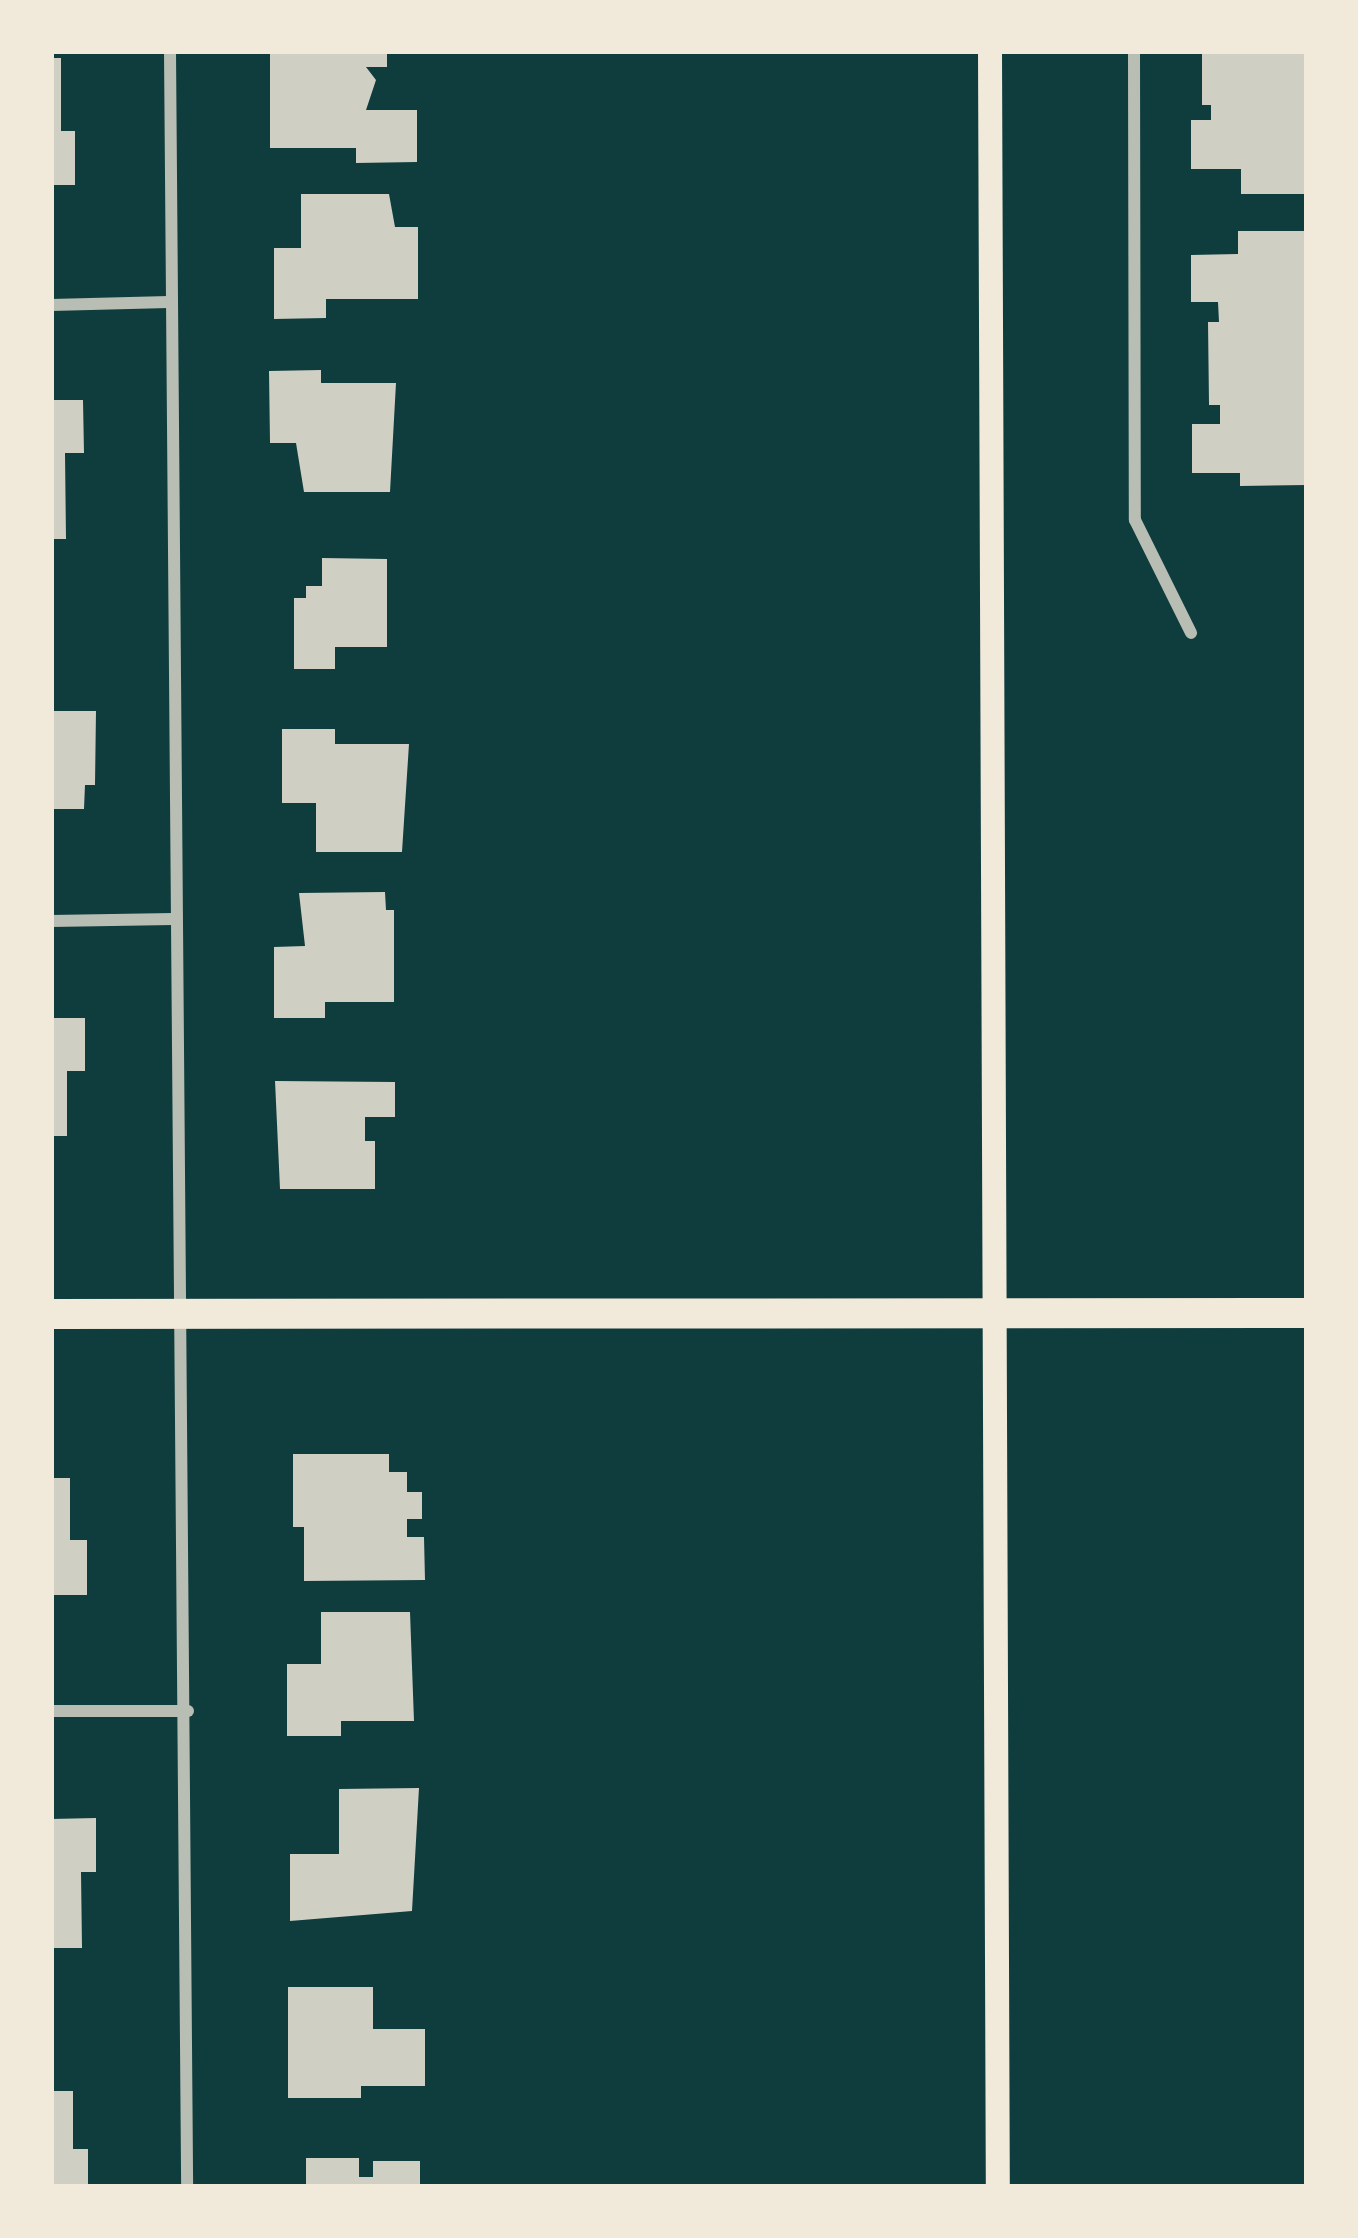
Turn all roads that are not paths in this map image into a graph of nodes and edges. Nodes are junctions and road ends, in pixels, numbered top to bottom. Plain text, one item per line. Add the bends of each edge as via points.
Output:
1 (170, 51) edge
2 (990, 51) edge
3 (1134, 51) edge
4 (169, 302) junction
5 (51, 304) edge
6 (1191, 633) dead end
7 (173, 920) junction
8 (51, 921) edge
9 (1307, 1313) edge
10 (51, 1314) edge
11 (185, 1314) junction
12 (994, 1315) junction
13 (51, 1711) edge
14 (188, 1711) junction
15 (187, 2187) edge
16 (998, 2187) edge

1 - 4 street
2 - 12 main road
3 - 6 street via 1136,520
4 - 5 street
4 - 7 street
7 - 8 street
7 - 11 street
9 - 12 main road
10 - 11 main road
11 - 12 main road
11 - 14 street
12 - 16 main road
13 - 14 street
14 - 15 street

